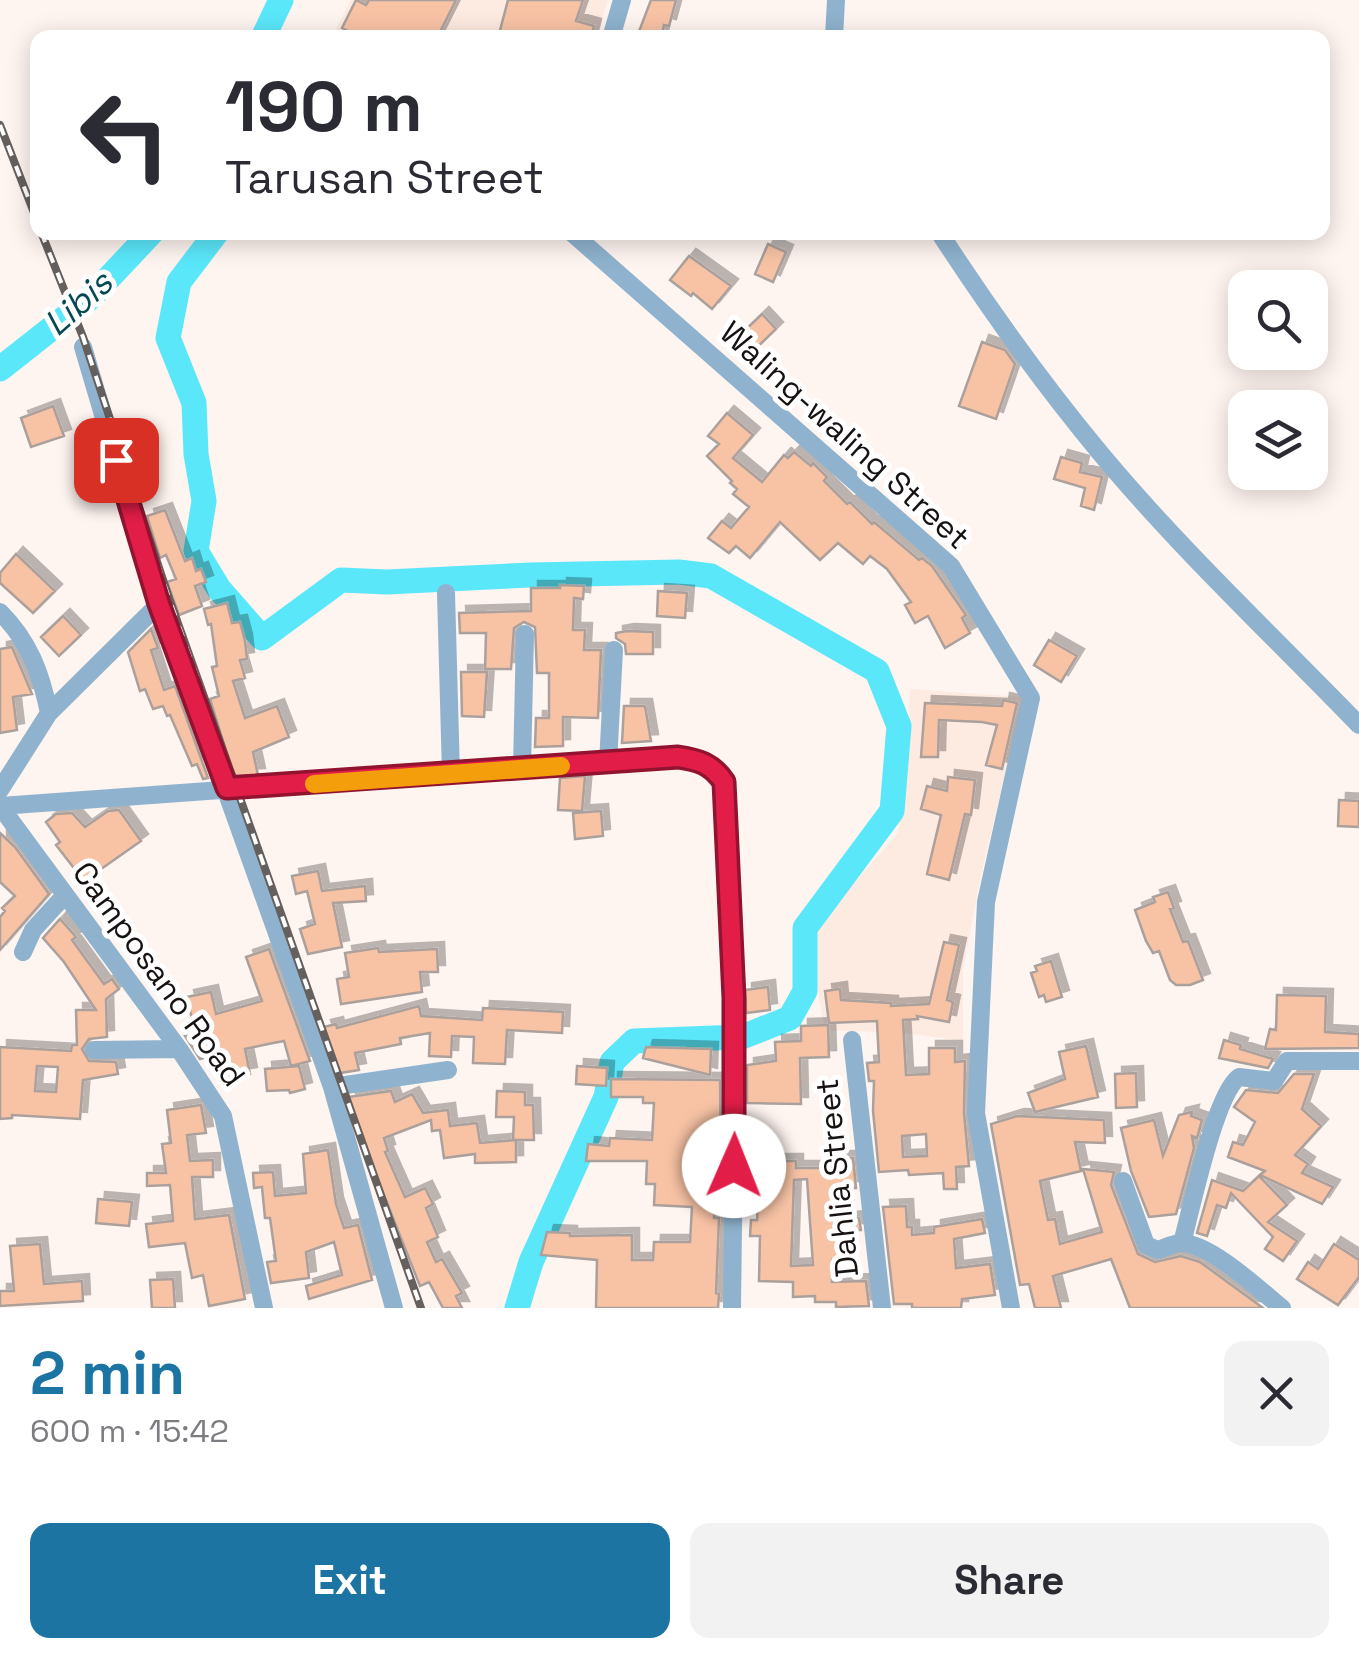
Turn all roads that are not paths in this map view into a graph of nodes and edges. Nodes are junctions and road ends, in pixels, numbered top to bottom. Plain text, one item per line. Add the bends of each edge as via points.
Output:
1 (622, 0) edge
2 (836, 0) edge
3 (613, 30) edge
4 (834, 30) edge
5 (581, 240) edge
6 (944, 240) edge
7 (83, 347) dead end
8 (446, 593) dead end
9 (159, 604) junction
10 (0, 612) edge
11 (524, 634) dead end
12 (614, 650) dead end
13 (49, 713) junction
14 (1359, 725) edge
15 (608, 763) junction
16 (522, 768) junction
17 (451, 774) junction
18 (227, 788) junction
19 (0, 790) edge
20 (0, 806) edge
21 (65, 895) junction
22 (23, 952) dead end
23 (852, 1040) dead end
24 (179, 1049) junction
25 (94, 1050) dead end
26 (1359, 1061) edge
27 (448, 1070) dead end
28 (332, 1087) junction
29 (1123, 1181) dead end
30 (1182, 1242) junction
31 (264, 1308) edge
32 (394, 1308) edge
33 (732, 1308) edge
34 (882, 1308) edge
35 (1011, 1308) edge
36 (1282, 1308) edge

1 - 3 street
2 - 4 street
5 - 35 street, Waling-waling Street via 951,566 1030,698 986,902 976,1113
6 - 14 street via 1004,331 1102,454
7 - 9 street
8 - 17 street
9 - 13 street
9 - 18 street
10 - 13 street via 34,658
11 - 16 street
12 - 15 street
13 - 19 street
15 - 16 street
15 - 33 street via 699,760 724,782 735,1039
16 - 17 street
17 - 18 street
18 - 20 street
18 - 28 street
20 - 21 street, Camposano Road
21 - 22 street
21 - 24 street, Camposano Road
23 - 34 street, Dahlia Street
24 - 25 street
24 - 31 street, Camposano Road via 223,1116
26 - 30 street via 1286,1061 1274,1081 1232,1082
27 - 28 street
28 - 32 street
29 - 30 street via 1146,1244 1158,1250
30 - 36 street via 1243,1276

